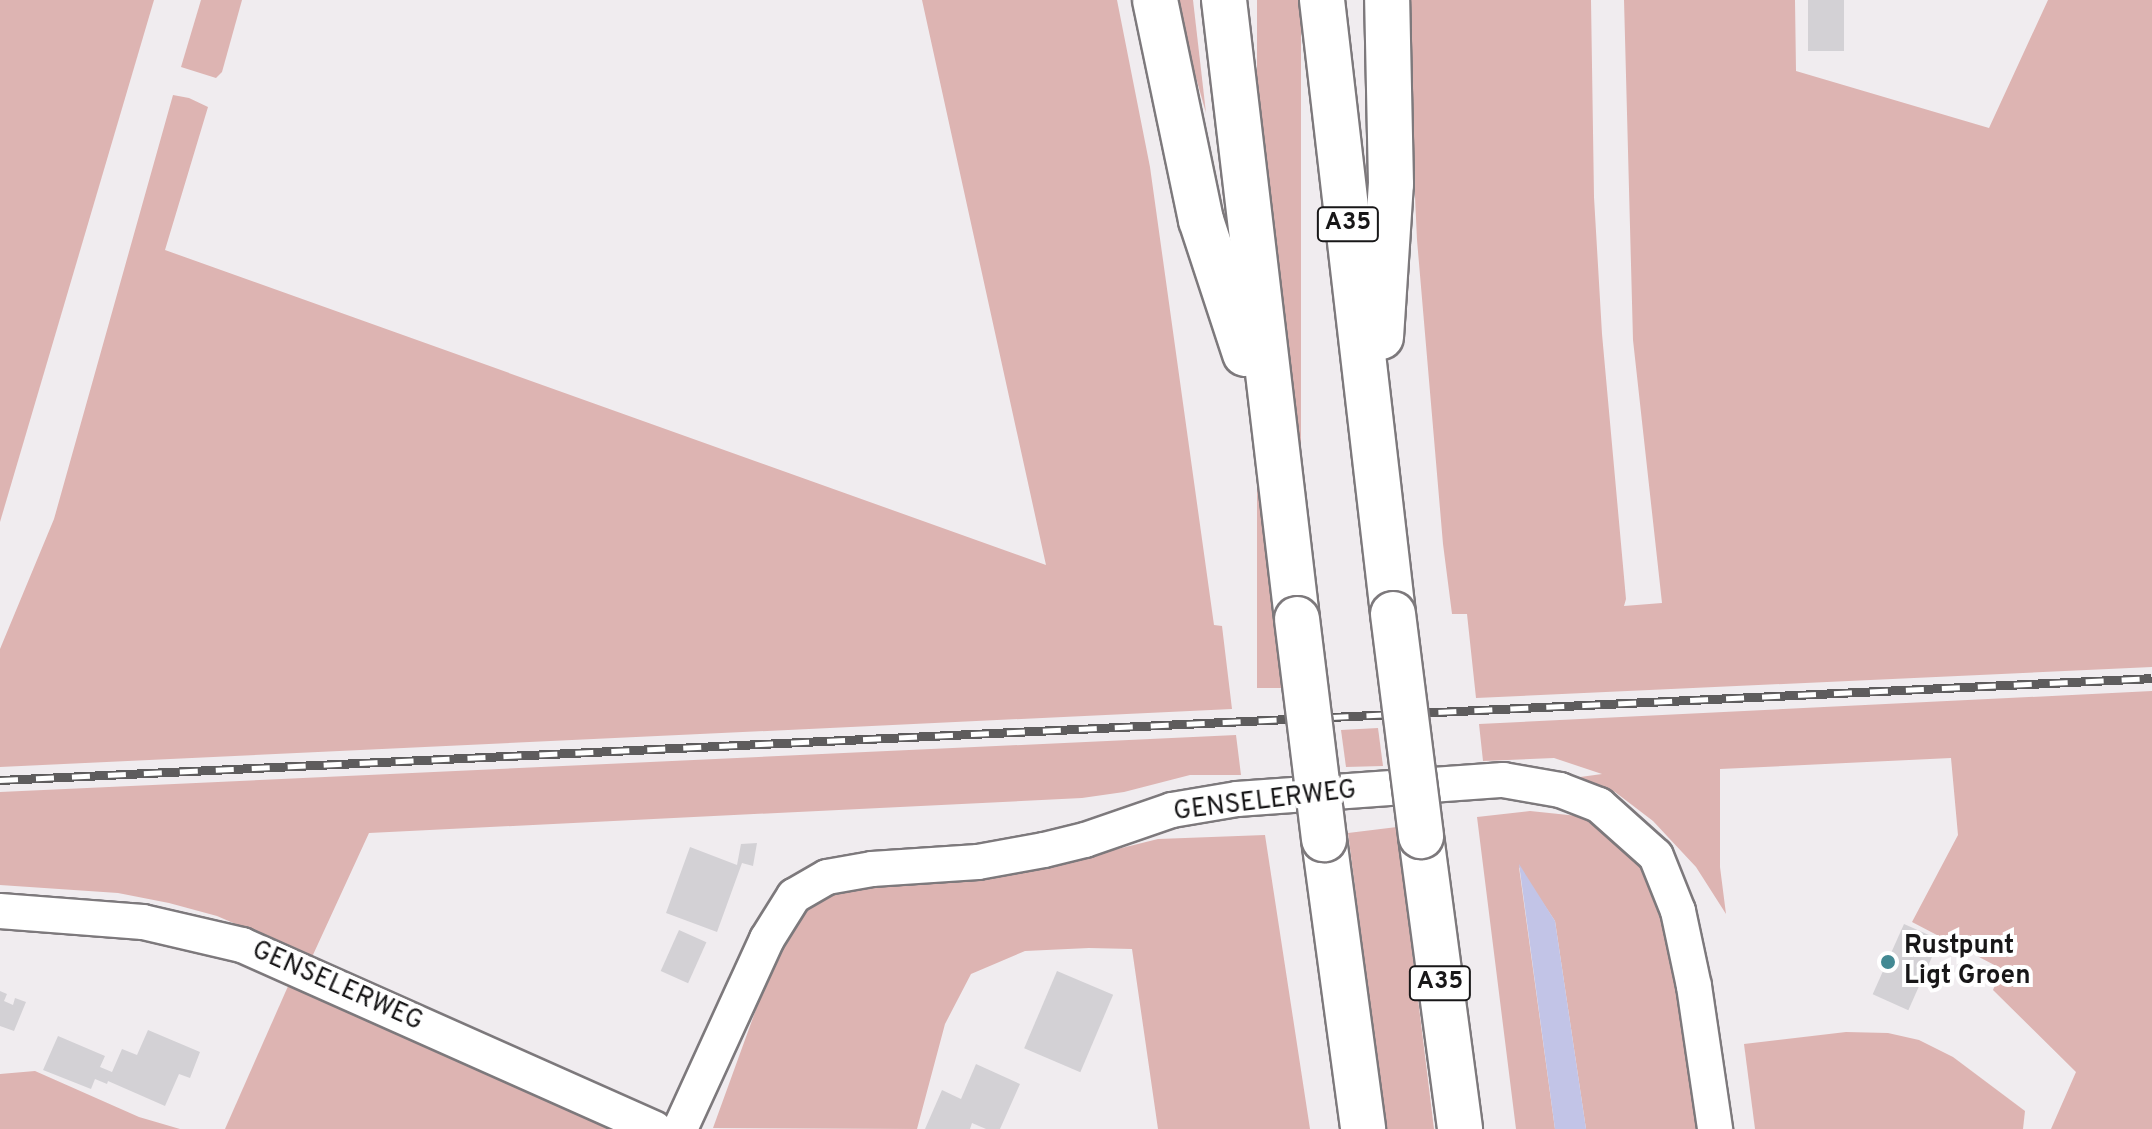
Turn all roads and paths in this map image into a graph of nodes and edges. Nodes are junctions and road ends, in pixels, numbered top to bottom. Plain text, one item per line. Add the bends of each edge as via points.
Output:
1 (1155, 0) edge
2 (1224, 0) edge
3 (1322, 0) edge
4 (1387, 0) edge
5 (1274, 443) junction
6 (1374, 447) junction
7 (0, 911) edge
8 (655, 1129) edge
9 (680, 1129) edge
10 (1363, 1129) edge
11 (1460, 1129) edge
12 (1715, 1129) edge

1 - 5 highway via 1201,220
2 - 5 highway
3 - 6 highway, A35
4 - 6 highway, A35 via 1391,184
5 - 10 highway, bridge
6 - 11 highway, A35, bridge
7 - 8 street, GENSELERWEG via 143,922 242,945
9 - 12 street, GENSELERWEG via 767,939 794,896 827,877 1044,850 1172,810 1237,799 1503,780 1560,790 1599,805 1656,856 1678,911 1691,971

